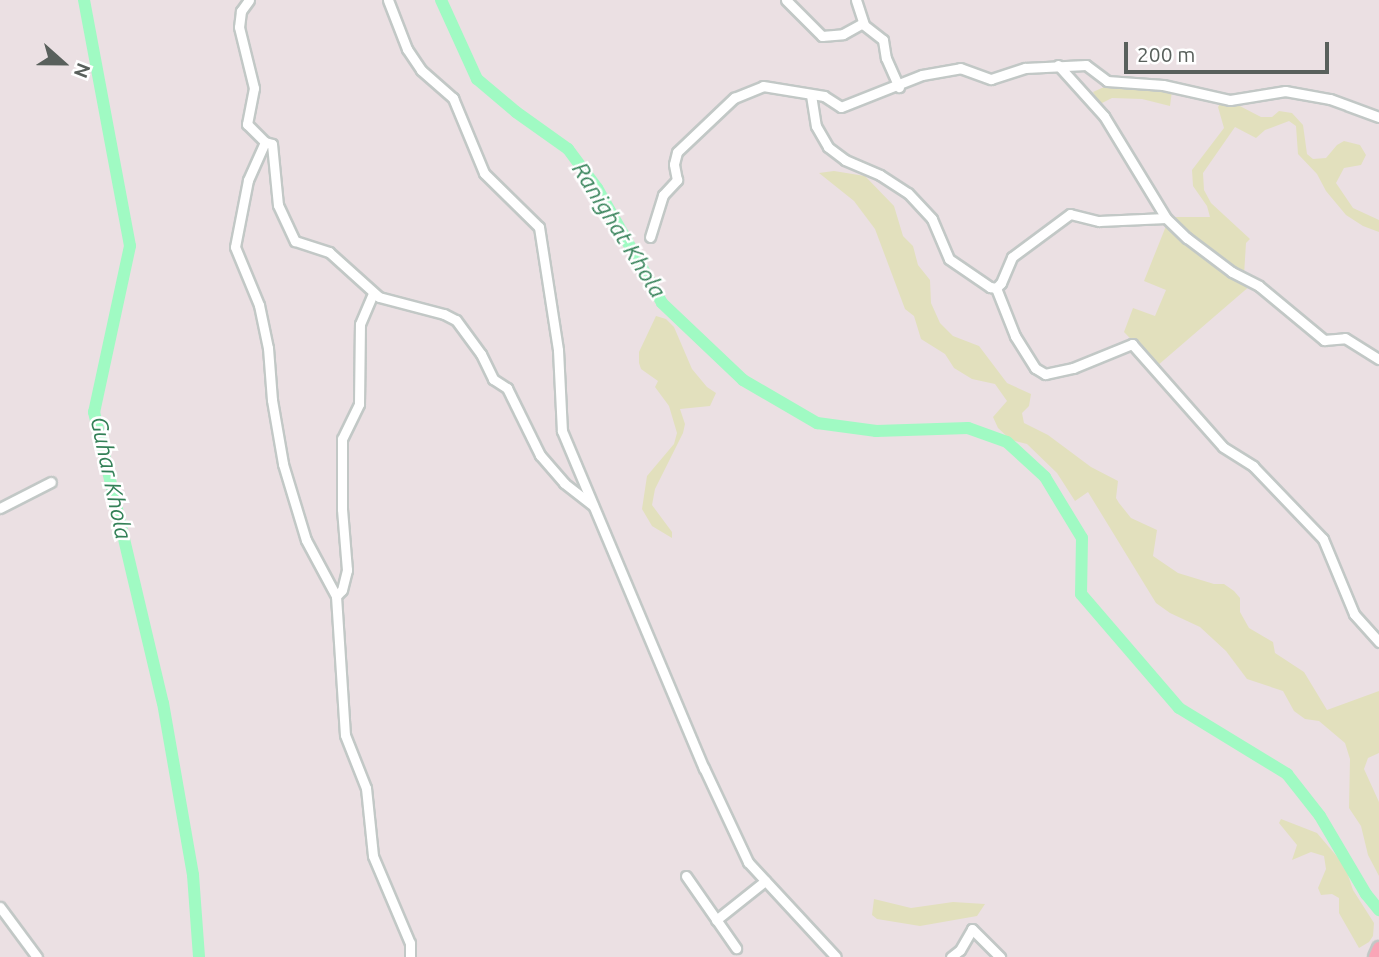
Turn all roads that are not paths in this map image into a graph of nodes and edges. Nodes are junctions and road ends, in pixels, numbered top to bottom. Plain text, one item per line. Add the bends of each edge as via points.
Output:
1 (249, 0) edge
2 (388, 0) edge
3 (786, 0) edge
4 (856, 0) edge
5 (863, 23) junction
6 (1058, 65) junction
7 (899, 87) junction
8 (811, 95) junction
9 (1379, 117) edge
10 (265, 142) junction
11 (1166, 218) junction
12 (650, 237) dead end
13 (996, 288) junction
14 (373, 293) junction
15 (1379, 359) edge
16 (51, 482) dead end
17 (595, 507) junction
18 (0, 508) edge
19 (336, 596) junction
20 (1379, 642) edge
21 (686, 876) dead end
22 (765, 881) junction
23 (0, 907) edge
24 (716, 920) junction
25 (736, 948) dead end
26 (37, 957) edge
27 (410, 957) edge
28 (836, 957) edge
29 (951, 957) edge
30 (1000, 957) edge

1 - 10 street via 241,11 239,27 254,88 247,124
2 - 17 street via 407,50 421,70 453,98 484,173 539,227 558,350 562,430
3 - 5 street via 822,36 843,34
4 - 5 street
5 - 7 street via 883,40
6 - 7 street via 1025,68 991,79 960,68 922,75
6 - 9 street via 1086,65 1107,81 1163,85 1230,100 1285,91 1330,99
6 - 11 street via 1104,116
7 - 8 street via 841,107 824,96
8 - 12 street via 763,86 745,91 729,103 677,152 677,180 663,195
8 - 13 street via 816,126 828,147 908,193 932,219 949,259
10 - 14 street via 272,144 278,205 295,241 329,252
10 - 19 street via 248,180 235,247 259,305 291,489 306,540
11 - 13 street via 1099,221 1070,214 1012,257
11 - 15 street via 1324,340 1345,338
13 - 20 street via 1015,336 1035,368 1045,374 1095,361 1132,344 1223,447 1253,466 1323,539 1354,614
14 - 17 street via 456,320 481,354 492,379 507,388 540,455 564,483
14 - 19 street via 360,324 359,404 342,439 347,570
16 - 18 street
17 - 22 street via 704,768 748,862
19 - 27 street via 345,735 366,788 373,856 410,943
21 - 24 street
22 - 24 street
22 - 28 street
23 - 26 street
24 - 25 street
29 - 30 street via 972,929

